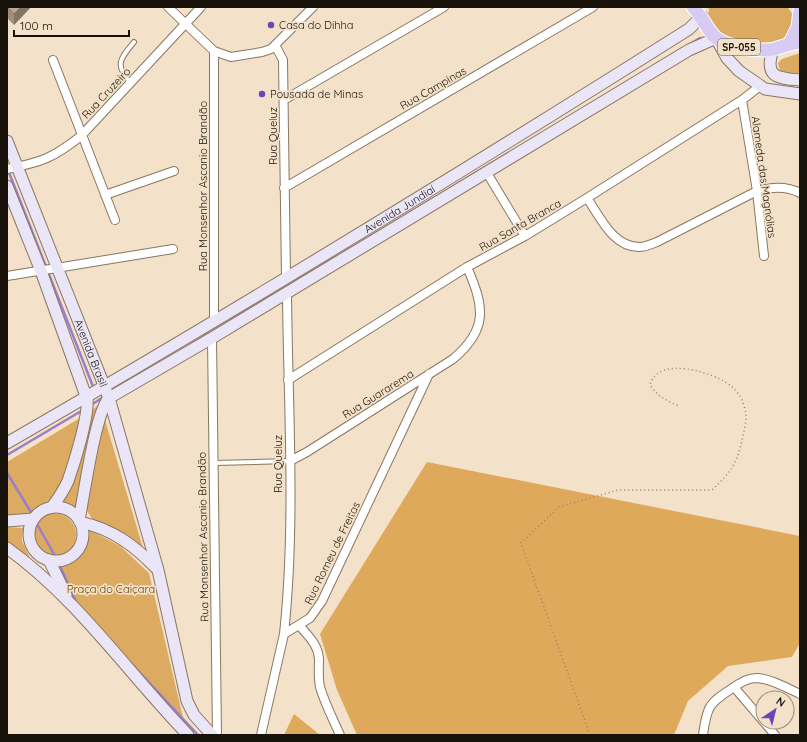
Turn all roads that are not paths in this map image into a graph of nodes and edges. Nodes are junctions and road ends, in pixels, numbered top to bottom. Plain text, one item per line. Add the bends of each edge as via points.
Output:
1 (168, 7) edge
2 (201, 7) edge
3 (313, 7) edge
4 (444, 7) edge
5 (594, 7) edge
6 (795, 7) edge
7 (699, 10) edge
8 (800, 11) edge
9 (185, 24) junction
10 (716, 38) junction
11 (134, 42) dead end
12 (795, 42) edge
13 (276, 45) junction
14 (773, 49) junction
15 (214, 51) junction
16 (53, 60) dead end
17 (800, 80) edge
18 (131, 83) junction
19 (760, 86) junction
20 (800, 94) edge
21 (284, 100) junction
22 (742, 100) junction
23 (81, 136) junction
24 (7, 141) edge
25 (12, 168) edge
26 (174, 172) dead end
27 (487, 174) junction
28 (7, 186) edge
29 (284, 188) junction
30 (757, 191) junction
31 (800, 193) edge
32 (105, 195) junction
33 (587, 198) junction
34 (114, 220) dead end
35 (525, 236) junction
36 (173, 249) dead end
37 (764, 256) dead end
38 (467, 267) junction
39 (49, 269) junction
40 (7, 276) edge
41 (286, 278) junction
42 (287, 294) junction
43 (214, 321) junction
44 (212, 338) junction
45 (429, 374) junction
46 (288, 380) junction
47 (99, 394) junction
48 (7, 443) edge
49 (290, 461) junction
50 (214, 463) junction
51 (52, 507) junction
52 (33, 519) junction
53 (7, 521) edge
54 (80, 521) junction
55 (7, 548) edge
56 (47, 559) junction
57 (25, 561) junction
58 (158, 570) junction
59 (70, 602) junction
60 (299, 625) junction
61 (284, 634) junction
62 (734, 687) junction
63 (800, 694) edge
64 (755, 712) edge
65 (178, 730) edge
66 (188, 735) edge
67 (212, 735) edge
68 (217, 735) edge
69 (261, 735) edge
70 (340, 735) edge
71 (703, 735) edge

1 - 9 street
2 - 9 street, Rua Cruzeiro
3 - 13 street
4 - 21 street
5 - 29 street, Rua Campinas
6 - 8 main road, SP-055
7 - 10 main road, SP-055 via 707,29
7 - 41 main road, Avenida Jundiaí via 689,29 488,156
8 - 12 main road, SP-055
9 - 15 street
9 - 18 street, Rua Cruzeiro
10 - 14 main road, SP-055 via 748,49
10 - 19 main road via 727,58 739,71
10 - 27 main road, Avenida Jundiaí via 689,50
11 - 18 lane via 122,56 120,65 123,74
12 - 14 main road, SP-055
13 - 15 street via 262,52 231,56
13 - 21 street, Rua Queluz via 283,60
14 - 17 main road via 770,68 774,75
15 - 43 street, Rua Monsenhor Ascanio Brandão
16 - 23 street
18 - 23 street, Rua Cruzeiro
19 - 20 main road
19 - 22 street, Rua Santa Branca
21 - 29 street, Rua Queluz
22 - 30 street, Alameda das Magnólias
22 - 33 street, Rua Santa Branca
23 - 25 street, Rua Cruzeiro via 61,152 41,162
23 - 32 street
24 - 25 main road, Avenida Brasil
25 - 39 main road, Avenida Brasil
26 - 32 street
27 - 35 street
27 - 42 main road, Avenida Jundiaí
28 - 39 main road, Avenida Brasil
29 - 41 street, Rua Queluz
30 - 31 street via 779,187
30 - 33 street via 657,242 640,247 625,244 608,231
30 - 37 street, Alameda das Magnólias
32 - 34 street
33 - 35 street, Rua Santa Branca
35 - 38 street, Rua Santa Branca
36 - 39 street
38 - 45 street, Rua Guararema via 477,289 481,308 480,322 474,338 466,348
38 - 46 street, Rua Santa Branca
39 - 40 street
39 - 47 main road, Avenida Brasil
39 - 47 main road, Avenida Brasil
41 - 43 main road, Avenida Jundiaí
42 - 44 main road, Avenida Jundiaí
42 - 46 street, Rua Queluz
43 - 47 main road, Avenida Jundiaí
44 - 47 main road, Avenida Jundiaí
44 - 50 street, Rua Monsenhor Ascanio Brandão
45 - 49 street, Rua Guararema
45 - 60 street, Rua Romeu de Freitas via 322,601 310,618
46 - 49 street, Rua Queluz
47 - 48 main road
47 - 51 main road via 86,417 68,479
47 - 54 main road via 103,407
47 - 58 main road, Avenida Brasil
49 - 50 lane, Rua Guararema
49 - 61 street, Rua Queluz via 289,591
50 - 68 street, Rua Monsenhor Ascanio Brandão
51 - 52 main road
51 - 54 main road via 69,511
52 - 53 main road
52 - 56 main road via 29,527 30,544
54 - 56 main road via 82,538 74,554 66,559
54 - 58 main road via 125,540
55 - 57 main road
56 - 57 main road
56 - 59 main road
57 - 59 main road
58 - 67 main road, Avenida Brasil via 187,701 194,716
59 - 65 main road
60 - 61 street, Rua Romeu de Freitas
60 - 70 street via 318,650 318,677 328,710
61 - 69 street
62 - 63 street via 747,679 757,678
62 - 64 street
62 - 71 street via 721,694 711,704 705,717
65 - 66 main road

